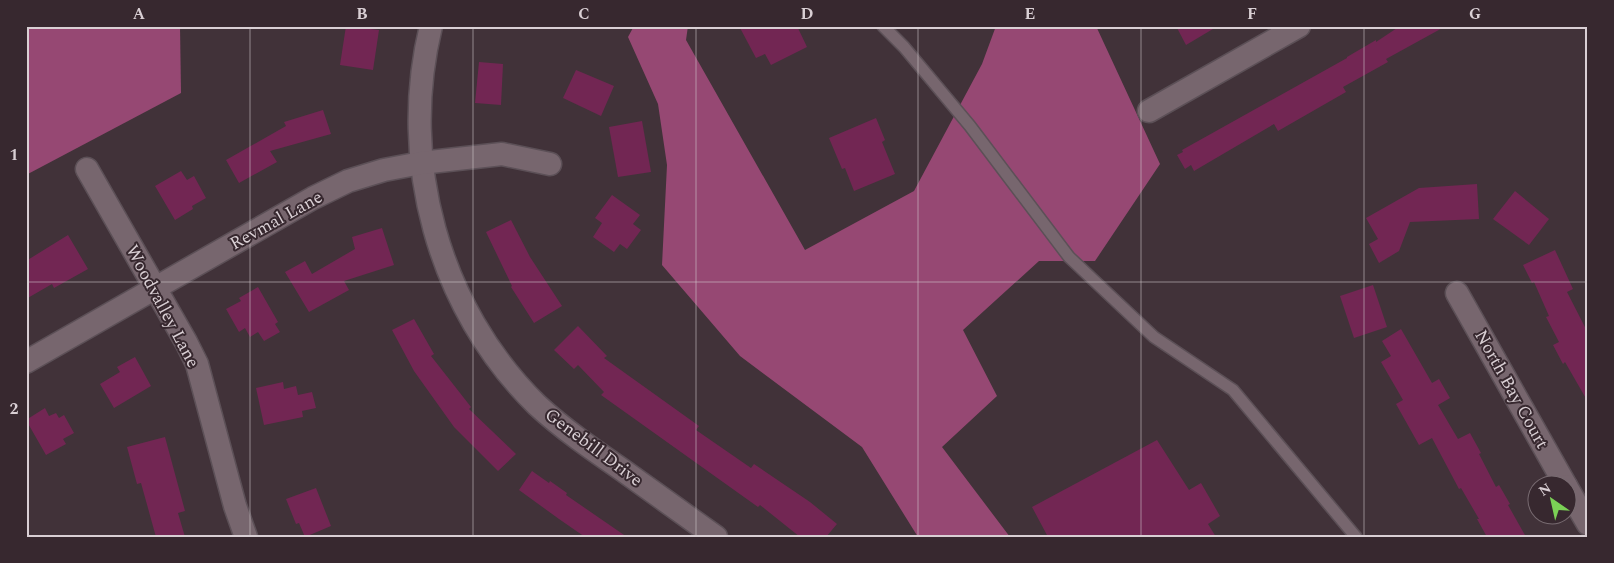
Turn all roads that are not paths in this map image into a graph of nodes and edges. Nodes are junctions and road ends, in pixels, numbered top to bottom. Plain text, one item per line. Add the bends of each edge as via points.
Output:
1 (431, 26) edge
2 (883, 26) edge
3 (1292, 28) edge
4 (1149, 111) dead end
5 (421, 163) junction
6 (550, 164) dead end
7 (87, 169) dead end
8 (156, 288) junction
9 (1457, 293) dead end
10 (26, 362) edge
11 (1560, 476) edge
12 (1576, 503) edge
13 (1588, 524) edge
14 (246, 537) edge
15 (716, 537) edge
16 (1356, 537) edge

1 - 5 street, Genebill Drive via 420,87
2 - 16 lane via 904,46 970,126 1070,258 1154,337 1234,390
3 - 4 street
5 - 6 street, Revmal Lane via 502,154
5 - 8 street, Revmal Lane via 348,181
5 - 15 street, Genebill Drive via 431,218 445,263 460,298 484,339 512,377 573,436
7 - 8 street, Woodvalley Lane
8 - 10 street, Revmal Lane
8 - 14 street, Woodvalley Lane via 197,364
9 - 11 street, North Bay Court
12 - 13 street, North Bay Court

